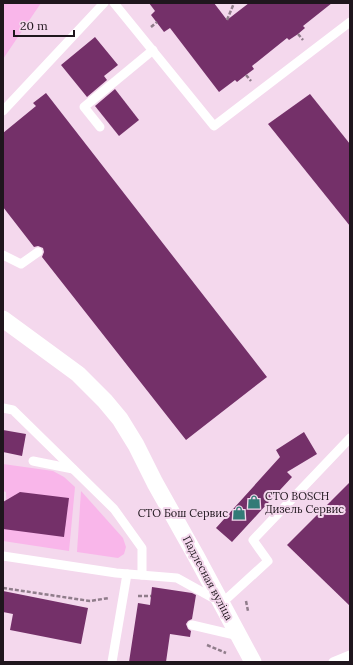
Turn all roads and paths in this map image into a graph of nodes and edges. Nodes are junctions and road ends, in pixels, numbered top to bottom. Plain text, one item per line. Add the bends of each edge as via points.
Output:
1 (104, 3) edge
2 (114, 3) edge
3 (234, 3) edge
4 (227, 20) dead end
5 (350, 22) edge
6 (298, 34) dead end
7 (304, 42) dead end
8 (153, 50) junction
9 (246, 75) dead end
10 (252, 82) dead end
11 (3, 111) edge
12 (100, 127) dead end
13 (38, 252) dead end
14 (3, 255) edge
15 (3, 319) edge
16 (3, 408) edge
17 (350, 438) edge
18 (33, 461) dead end
19 (73, 469) junction
20 (3, 556) edge
21 (127, 574) junction
22 (142, 575) junction
23 (3, 588) edge
24 (151, 596) dead end
25 (123, 597) junction
26 (222, 603) junction
27 (192, 625) dead end
28 (239, 636) junction
29 (350, 655) edge
30 (112, 662) edge
31 (253, 662) edge
32 (333, 662) edge

1 - 11 lane
2 - 8 lane
3 - 4 path
5 - 8 lane via 214,126
6 - 7 path
8 - 12 lane via 84,107
9 - 10 path
13 - 14 lane via 21,264
15 - 26 street, Падлесная вуліца via 78,374 120,419
16 - 19 lane via 13,410
17 - 26 lane via 253,540 268,561
18 - 19 lane
19 - 22 lane via 114,509 142,548
20 - 21 lane
21 - 22 lane
21 - 25 lane
22 - 26 lane via 176,578
23 - 25 path via 90,600
24 - 25 path
25 - 30 lane
26 - 28 street, Падлесная вуліца
27 - 28 lane
28 - 31 street, Падлесная вуліца
29 - 32 lane

